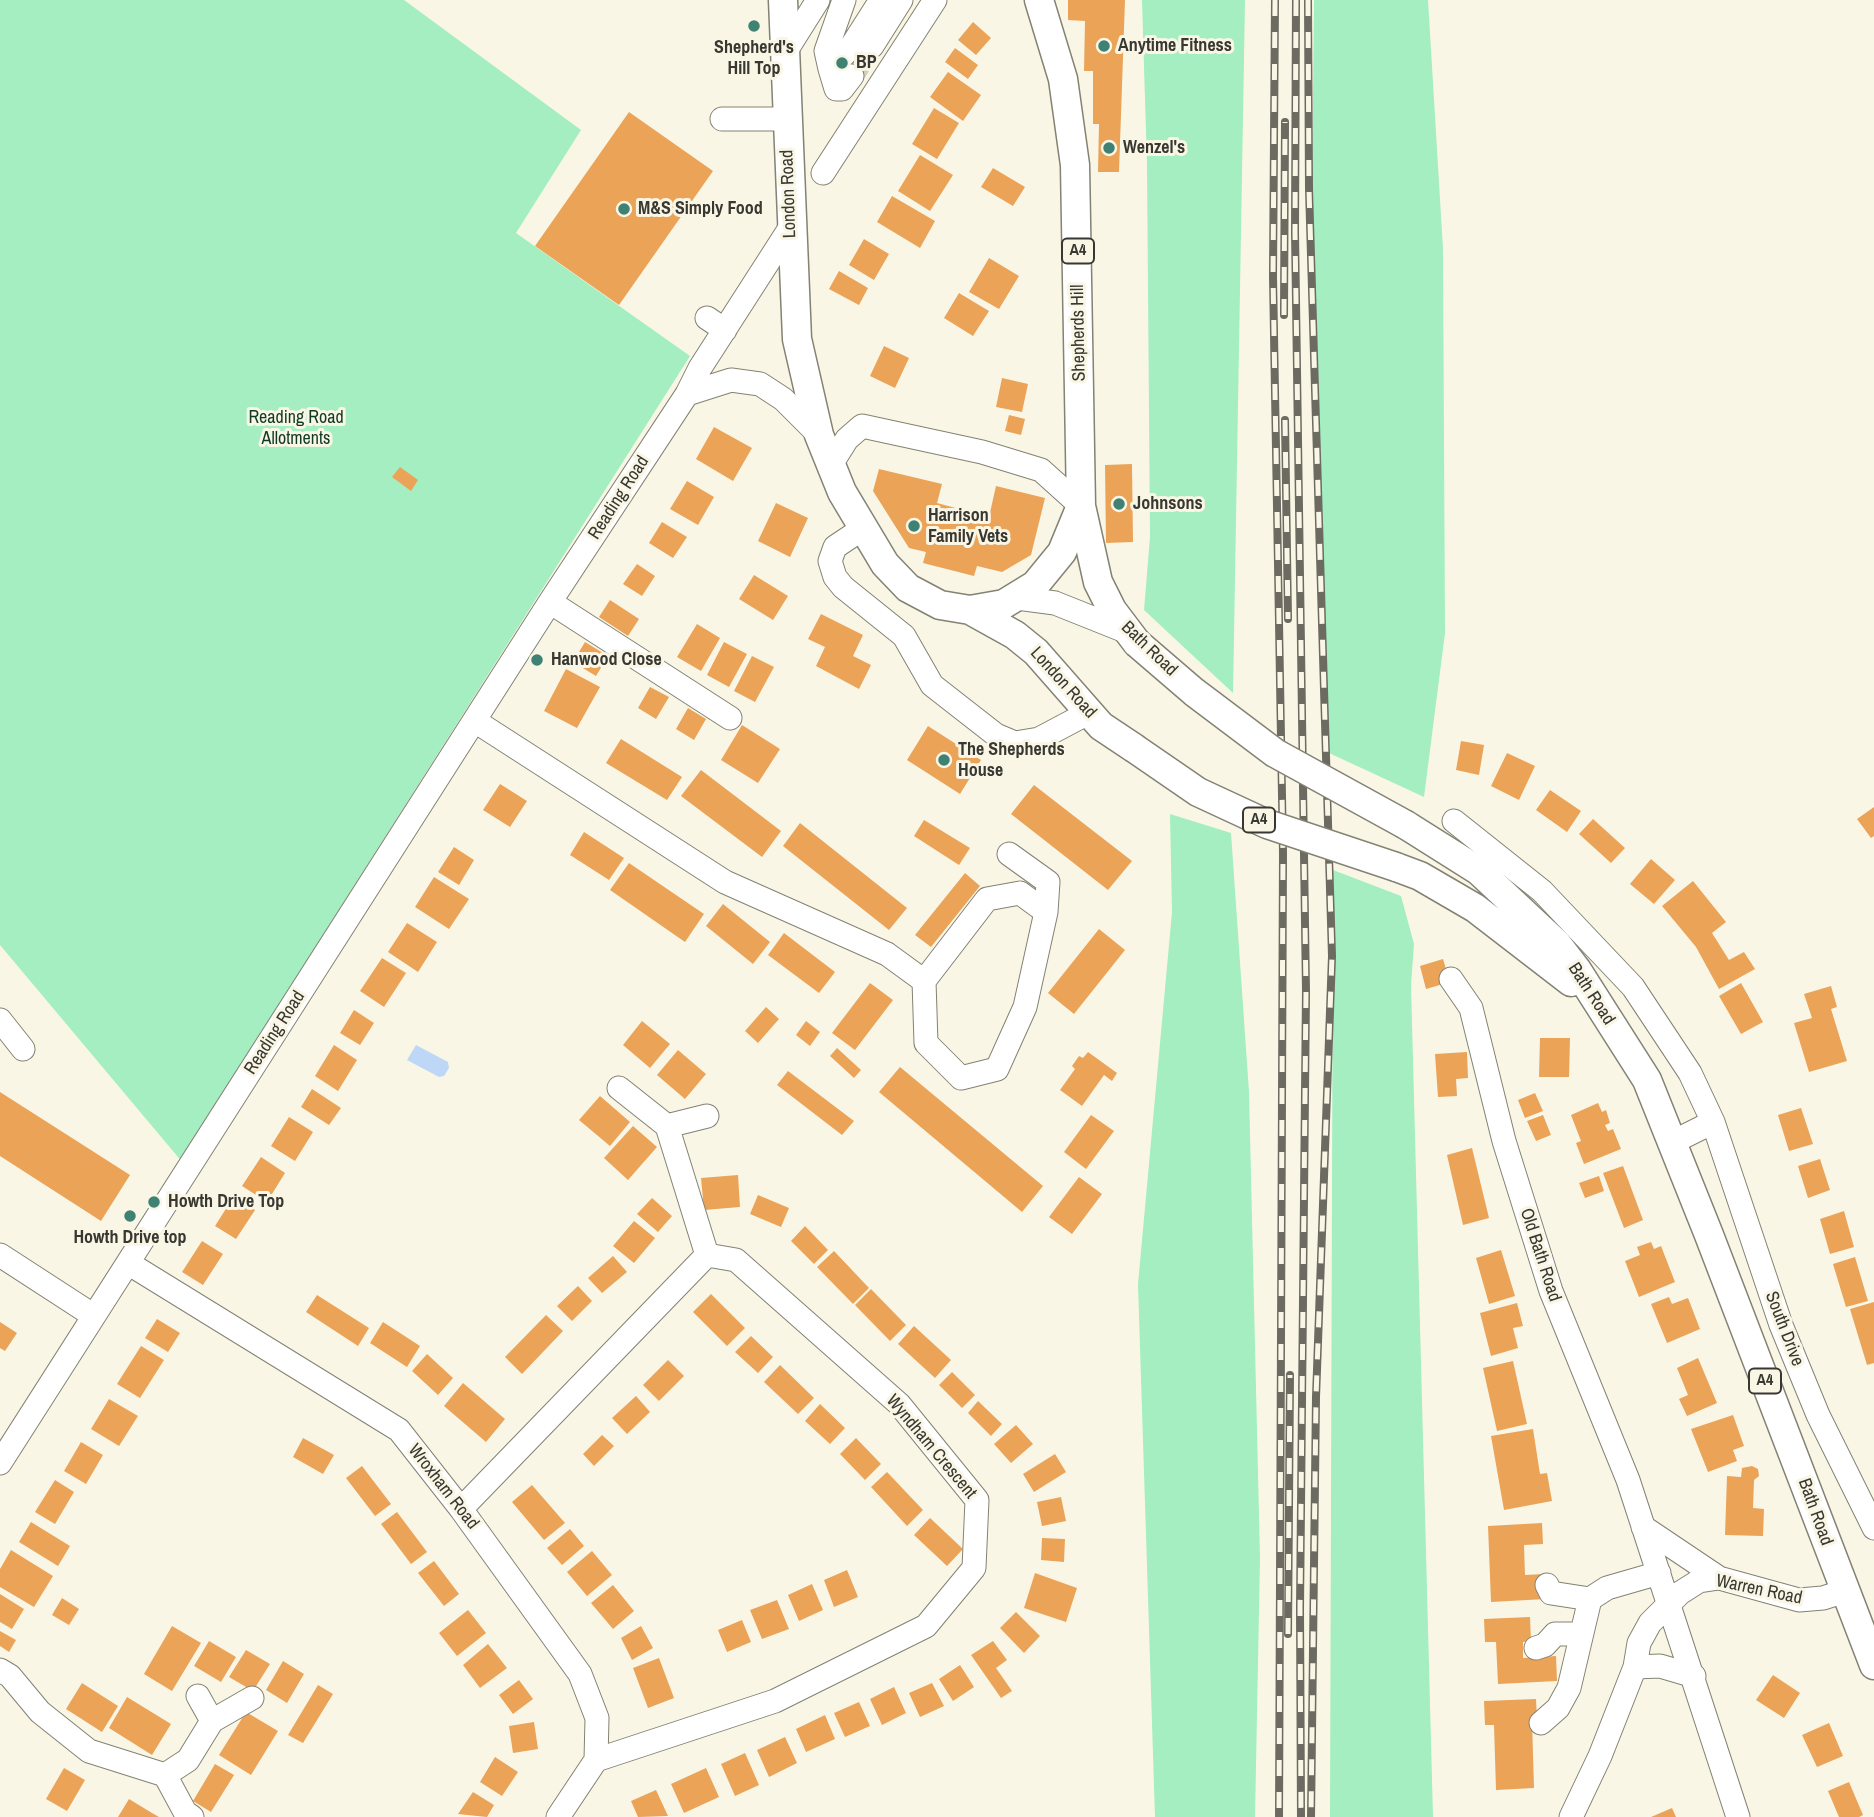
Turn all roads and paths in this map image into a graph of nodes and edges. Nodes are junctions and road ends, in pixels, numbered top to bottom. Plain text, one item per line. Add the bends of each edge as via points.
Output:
1 (783, 0) edge
2 (818, 0) edge
3 (844, 0) edge
4 (881, 0) edge
5 (901, 0) edge
6 (935, 0) edge
7 (1039, 0) edge
8 (872, 46) tunnel mouth
9 (784, 54) junction
10 (830, 69) junction
11 (852, 76) dead end
12 (722, 119) dead end
13 (787, 119) junction
14 (823, 173) dead end
15 (790, 228) junction
16 (687, 394) junction
17 (819, 435) junction
18 (830, 466) junction
19 (1081, 506) junction
20 (862, 528) junction
21 (1017, 598) junction
22 (550, 602) junction
23 (970, 610) junction
24 (1131, 637) junction
25 (1088, 713) junction
26 (730, 718) dead end
27 (475, 720) junction
28 (1454, 821) dead end
29 (1009, 854) dead end
30 (1046, 912) junction
31 (1451, 979) dead end
32 (924, 981) junction
33 (1600, 1007) junction
34 (0, 1020) edge
35 (23, 1049) dead end
36 (619, 1088) dead end
37 (708, 1116) dead end
38 (1713, 1122) junction
39 (667, 1126) junction
40 (1673, 1142) junction
41 (0, 1255) edge
42 (707, 1255) junction
43 (128, 1263) junction
44 (94, 1316) junction
45 (0, 1463) edge
46 (461, 1508) junction
47 (1643, 1527) junction
48 (1874, 1528) edge
49 (1659, 1573) junction
50 (1719, 1578) junction
51 (1547, 1585) dead end
52 (1845, 1591) junction
53 (1590, 1599) junction
54 (1670, 1606) junction
55 (1581, 1634) junction
56 (1536, 1648) dead end
57 (1873, 1658) edge
58 (1635, 1667) junction
59 (0, 1670) edge
60 (1694, 1676) junction
61 (198, 1696) dead end
62 (252, 1698) dead end
63 (212, 1721) junction
64 (1541, 1723) dead end
65 (596, 1760) junction
66 (165, 1775) junction
67 (192, 1817) edge
68 (558, 1817) edge
69 (1571, 1817) edge
70 (1738, 1817) edge

1 - 9 main road, London Road / A4
2 - 9 street
3 - 10 street via 826,51
4 - 10 street via 851,47
5 - 8 street
6 - 14 street
7 - 19 main road, Shepherds Hill / A4 via 1063,79 1075,165
9 - 13 main road, London Road / A4
10 - 11 street via 836,89 842,89
12 - 13 street
13 - 15 main road, London Road / A4
15 - 16 street, Reading Road via 716,324
15 - 17 main road, London Road / A4 via 796,339
16 - 17 street via 731,380 760,384 783,399
16 - 22 street, Reading Road
17 - 18 main road, London Road / A4
18 - 19 street via 847,439 862,426 1041,470
18 - 20 main road, London Road / A4
19 - 21 main road, Shepherds Hill / A4 via 1053,565
19 - 24 main road, Bath Road / A4 via 1098,582
20 - 23 main road, London Road / A4 via 885,564 908,588 940,605
20 - 25 street via 835,547 830,561 835,577 904,636 932,685 996,735 1015,743 1039,739
21 - 23 main road, Shepherds Hill / A4
21 - 24 street via 1055,603
22 - 26 street
22 - 27 street, Reading Road
23 - 25 main road, London Road / A4 via 1028,644
24 - 33 main road, Bath Road / A4, bridge via 1275,753 1479,871 1535,922 1577,970
25 - 33 main road, London Road / A4, bridge via 1115,737 1198,792 1312,841 1420,876 1475,908
27 - 32 street via 725,882 887,954
27 - 43 street, Reading Road
28 - 38 street, South Drive via 1542,891 1633,987 1690,1073
29 - 30 street via 1048,882
30 - 32 street via 1020,892 988,899
30 - 32 street via 1025,1007 997,1069 961,1077 926,1043
31 - 47 street, Old Bath Road via 1471,1008 1504,1141 1551,1291
33 - 40 main road, Bath Road / A4 via 1647,1080
34 - 35 street
36 - 39 street
37 - 39 street
38 - 40 street
38 - 48 street, South Drive via 1781,1325 1818,1416
39 - 42 street
40 - 52 main road, Bath Road / A4
41 - 44 street
42 - 46 street
42 - 65 street, Wyndham Crescent via 736,1260 899,1405 978,1500 974,1567 926,1626 775,1702
43 - 44 street, Reading Road
43 - 46 street, Wroxham Road via 399,1430
44 - 45 street, Reading Road
46 - 65 street, Wroxham Road via 580,1674 597,1718
47 - 49 street, Old Bath Road
47 - 50 street
49 - 53 street via 1607,1588
49 - 54 street, Old Bath Road
50 - 52 street, Warren Road via 1799,1600
50 - 54 street, Warren Road via 1699,1581
51 - 53 street via 1551,1593
52 - 57 main road, Bath Road / A4
53 - 55 street
54 - 58 street, Warren Road via 1650,1623 1639,1643
54 - 60 street, Old Bath Road
55 - 56 street via 1555,1634
55 - 64 street via 1569,1688
58 - 60 street via 1660,1666
58 - 69 street, Warren Road
59 - 66 street via 40,1712 89,1751
60 - 70 street, Old Bath Road
61 - 63 street
62 - 63 street
63 - 66 street via 188,1759
65 - 68 street
66 - 67 street

